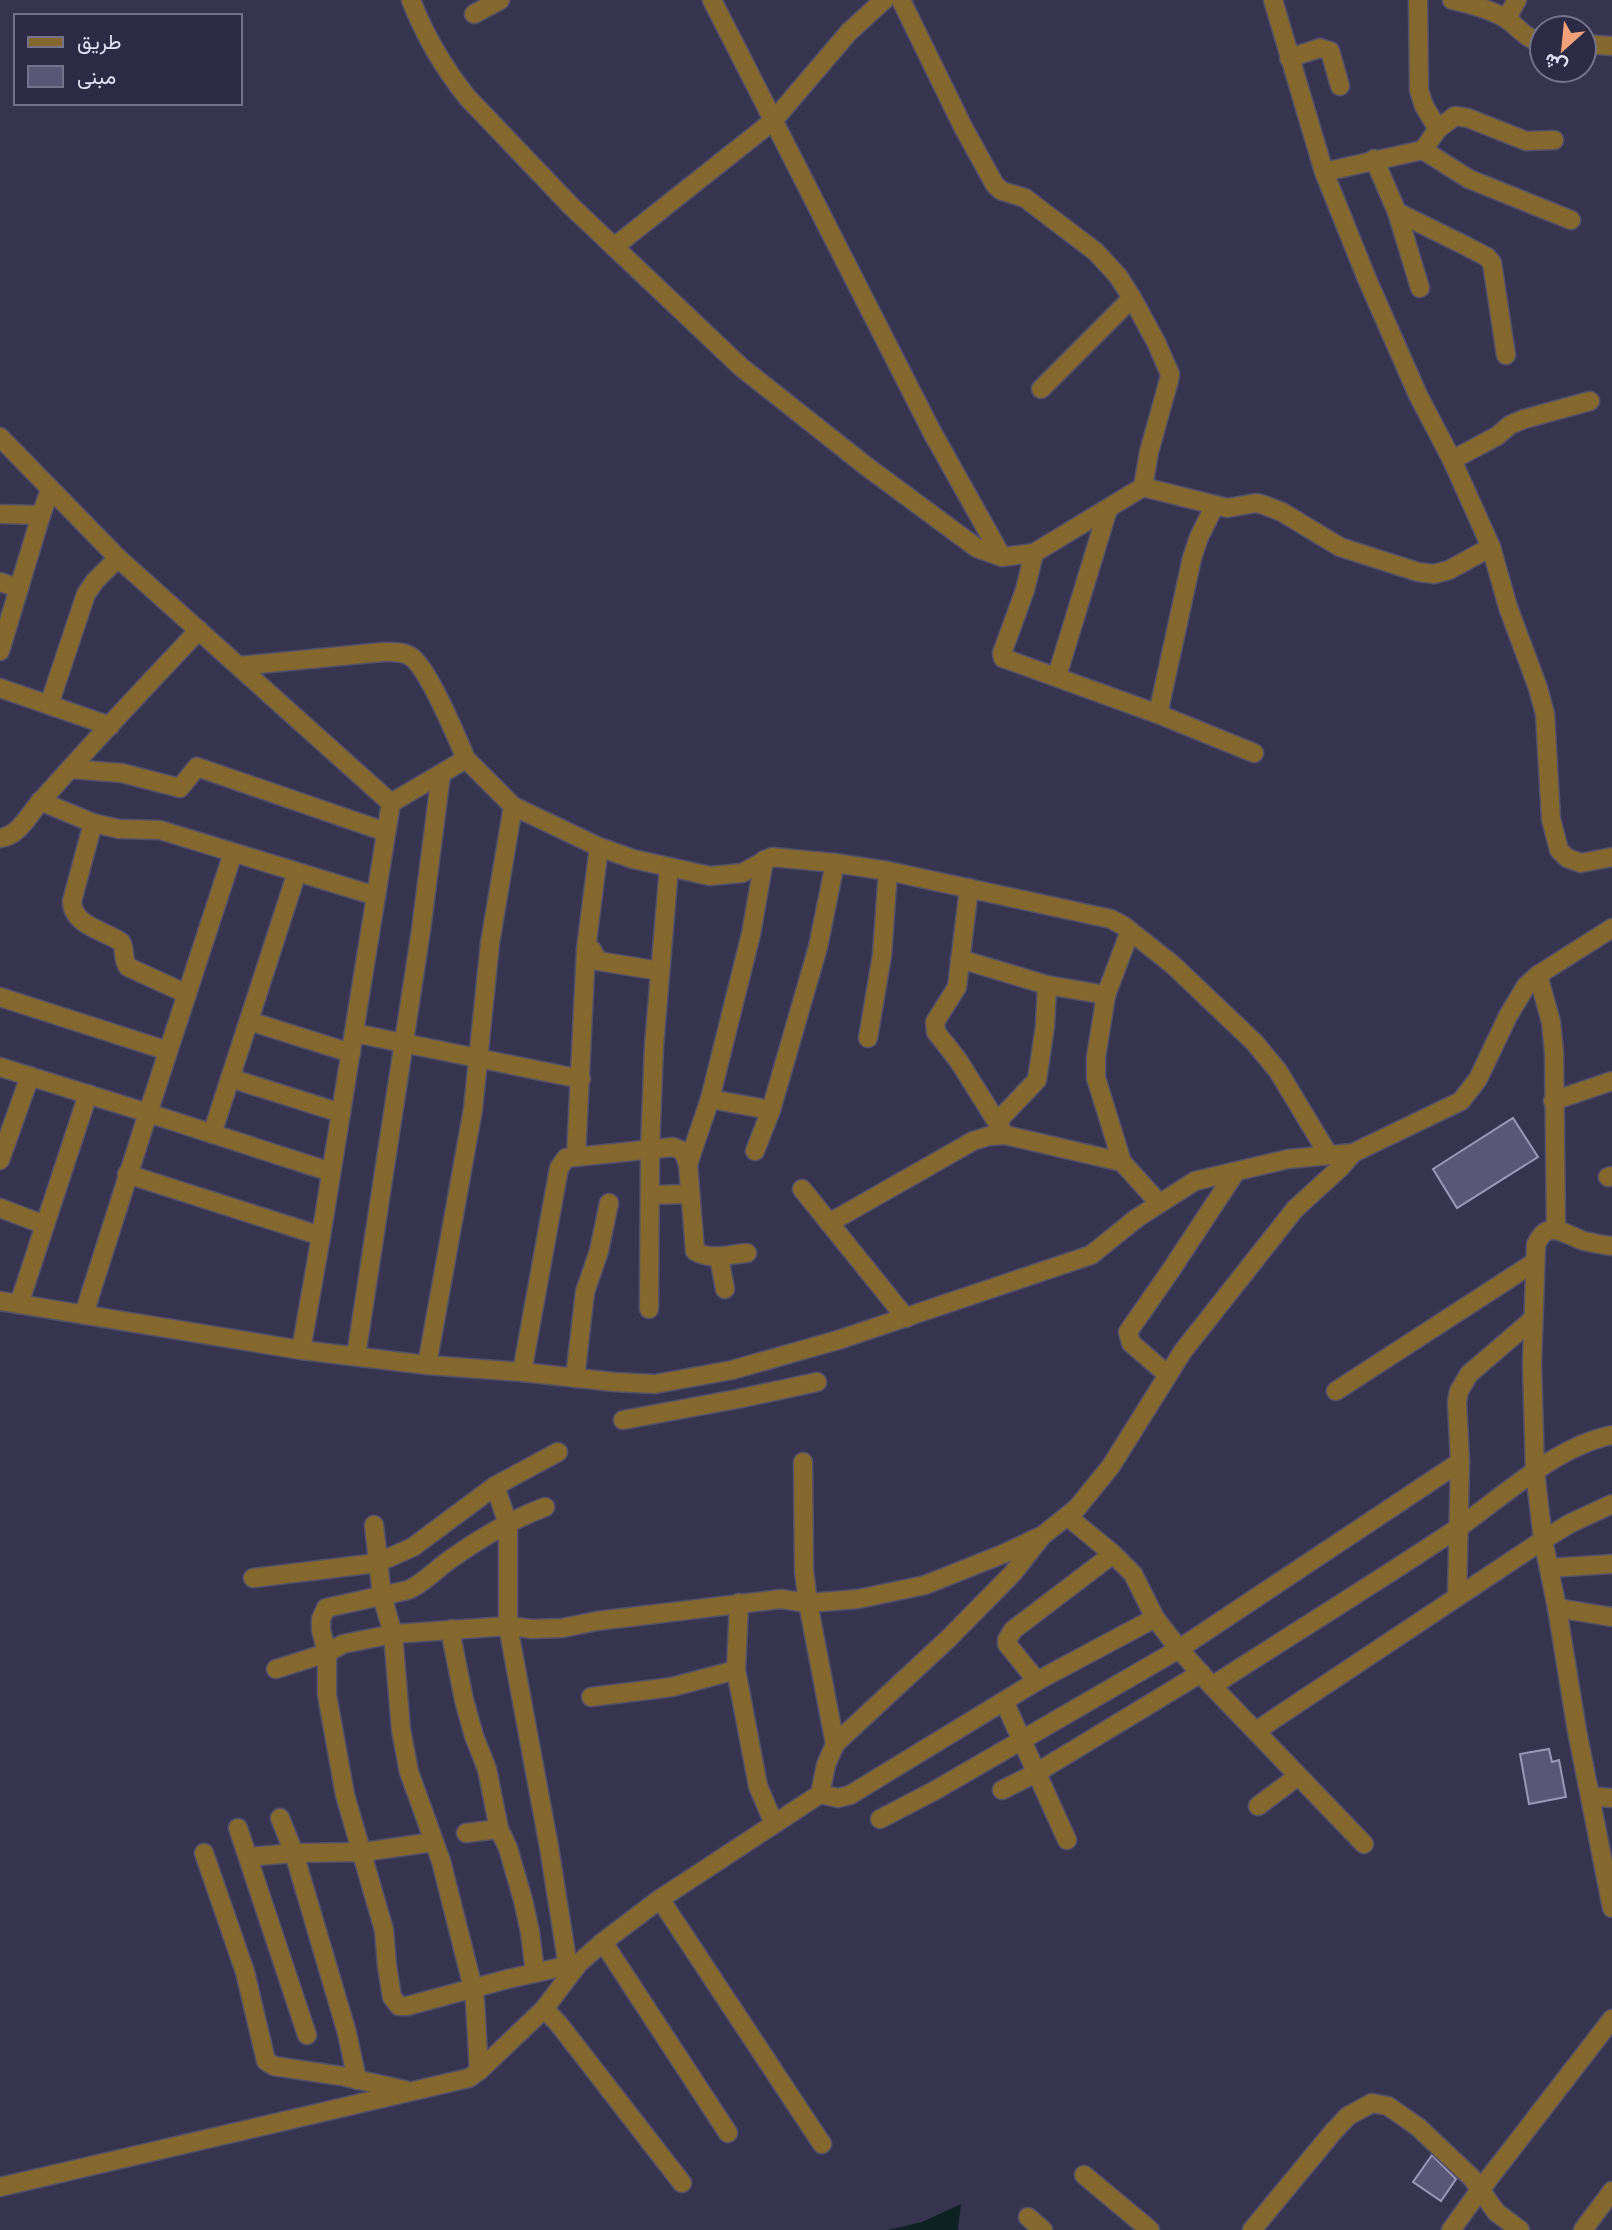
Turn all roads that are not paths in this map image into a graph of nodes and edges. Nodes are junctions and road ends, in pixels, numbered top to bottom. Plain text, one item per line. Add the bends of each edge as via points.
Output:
1 (411, 0) edge
2 (500, 0) edge
3 (712, 0) edge
4 (884, 0) edge
5 (901, 0) edge
6 (1273, 0) edge
7 (1418, 0) edge
8 (1452, 0) edge
9 (1517, 0) edge
10 (474, 15) dead end
11 (1506, 19) junction
12 (1528, 37) edge
13 (1289, 58) junction
14 (1340, 86) dead end
15 (773, 121) junction
16 (1438, 130) junction
17 (1554, 140) dead end
18 (1423, 150) junction
19 (1374, 159) junction
20 (1324, 172) junction
21 (1397, 212) junction
22 (1571, 220) dead end
23 (614, 247) junction
24 (1420, 288) dead end
25 (1132, 298) junction
26 (1506, 355) dead end
27 (1041, 389) dead end
28 (1590, 401) dead end
29 (0, 437) edge
30 (1452, 460) junction
31 (1143, 487) junction
32 (50, 491) junction
33 (1215, 505) junction
34 (1108, 509) junction
35 (0, 514) edge
36 (41, 515) junction
37 (1491, 547) junction
38 (1034, 553) junction
39 (1002, 557) junction
40 (118, 558) junction
41 (0, 582) edge
42 (19, 588) junction
43 (198, 630) junction
44 (0, 651) edge
45 (239, 666) junction
46 (1057, 676) junction
47 (0, 688) edge
48 (49, 705) junction
49 (1158, 714) junction
50 (110, 726) junction
51 (1254, 753) dead end
52 (466, 760) junction
53 (70, 769) junction
54 (441, 774) junction
55 (40, 801) junction
56 (391, 803) junction
57 (513, 806) junction
58 (93, 823) junction
59 (386, 832) junction
60 (0, 838) edge
61 (599, 846) junction
62 (233, 853) junction
63 (1612, 858) edge
64 (764, 860) junction
65 (835, 863) junction
66 (670, 867) junction
67 (888, 871) junction
68 (297, 872) junction
69 (969, 888) junction
70 (376, 896) junction
71 (1612, 928) edge
72 (1130, 931) junction
73 (586, 949) junction
74 (960, 959) junction
75 (660, 971) junction
76 (1538, 975) junction
77 (1047, 985) junction
78 (187, 994) junction
79 (1106, 995) junction
80 (0, 997) edge
81 (248, 1021) junction
82 (354, 1033) junction
83 (868, 1038) dead end
84 (404, 1044) junction
85 (168, 1051) junction
86 (351, 1053) junction
87 (479, 1059) junction
88 (0, 1067) edge
89 (30, 1076) junction
90 (230, 1078) junction
91 (581, 1079) junction
92 (1612, 1081) edge
93 (88, 1094) junction
94 (710, 1099) junction
95 (1553, 1101) junction
96 (771, 1110) junction
97 (148, 1112) junction
98 (341, 1113) junction
99 (1001, 1129) junction
100 (212, 1134) junction
101 (650, 1149) junction
102 (755, 1151) dead end
103 (1353, 1153) junction
104 (1328, 1154) junction
105 (576, 1157) junction
106 (0, 1160) edge
107 (1122, 1162) junction
108 (688, 1164) junction
109 (331, 1172) junction
110 (1235, 1173) junction
111 (127, 1174) junction
112 (802, 1189) dead end
113 (690, 1194) junction
114 (650, 1195) junction
115 (609, 1203) dead end
116 (1159, 1203) junction
117 (0, 1208) edge
118 (829, 1223) junction
119 (45, 1225) junction
120 (1556, 1229) junction
121 (321, 1236) junction
122 (1612, 1247) edge
123 (747, 1253) dead end
124 (719, 1257) junction
125 (1535, 1262) junction
126 (725, 1289) dead end
127 (0, 1301) edge
128 (19, 1304) junction
129 (649, 1309) dead end
130 (84, 1314) junction
131 (906, 1318) junction
132 (1533, 1319) junction
133 (301, 1350) junction
134 (356, 1356) junction
135 (427, 1365) junction
136 (732, 1370) junction
137 (522, 1372) junction
138 (1168, 1376) junction
139 (575, 1378) junction
140 (817, 1382) dead end
141 (1336, 1391) dead end
142 (737, 1399) junction
143 (623, 1420) dead end
144 (1612, 1435) edge
145 (558, 1452) dead end
146 (803, 1462) dead end
147 (1460, 1462) junction
148 (1535, 1471) junction
149 (495, 1486) junction
150 (1612, 1504) edge
151 (545, 1507) dead end
152 (1066, 1516) junction
153 (508, 1524) junction
154 (374, 1525) dead end
155 (1460, 1527) junction
156 (1042, 1536) junction
157 (1543, 1540) junction
158 (1114, 1554) junction
159 (377, 1563) junction
160 (1612, 1564) edge
161 (1549, 1568) junction
162 (253, 1578) dead end
163 (382, 1596) junction
164 (1457, 1597) junction
165 (739, 1603) junction
166 (808, 1603) junction
167 (1558, 1608) junction
168 (1612, 1617) edge
169 (1155, 1618) junction
170 (508, 1626) junction
171 (452, 1629) junction
172 (393, 1634) junction
173 (1179, 1649) junction
174 (327, 1653) junction
175 (276, 1669) dead end
176 (736, 1670) junction
177 (1206, 1680) junction
178 (1037, 1681) junction
179 (592, 1697) dead end
180 (1003, 1701) junction
181 (1256, 1731) junction
182 (1020, 1740) junction
183 (835, 1744) junction
184 (1036, 1773) junction
185 (1298, 1776) junction
186 (1002, 1790) dead end
187 (820, 1794) junction
188 (1590, 1796) junction
189 (1612, 1798) edge
190 (1258, 1807) dead end
191 (280, 1818) dead end
192 (880, 1819) dead end
193 (774, 1825) junction
194 (238, 1828) dead end
195 (499, 1829) junction
196 (466, 1833) dead end
197 (1067, 1840) dead end
198 (434, 1842) junction
199 (1364, 1844) dead end
200 (363, 1852) junction
201 (204, 1853) dead end
202 (294, 1853) junction
203 (248, 1857) junction
204 (660, 1899) junction
205 (1612, 1908) edge
206 (603, 1942) junction
207 (573, 1965) junction
208 (535, 1973) junction
209 (473, 1988) junction
210 (544, 2009) junction
211 (1612, 2020) edge
212 (307, 2035) dead end
213 (479, 2071) junction
214 (357, 2080) junction
215 (409, 2091) junction
216 (728, 2133) dead end
217 (822, 2144) dead end
218 (1084, 2175) dead end
219 (682, 2183) dead end
220 (0, 2187) edge
221 (1480, 2190) junction
222 (1612, 2191) edge
223 (1028, 2217) dead end
224 (1258, 2228) edge
225 (1043, 2230) edge
226 (1150, 2230) edge
227 (1451, 2230) edge
228 (1520, 2230) edge
229 (1583, 2230) edge

1 - 23 street via 456,84
2 - 10 street
3 - 15 street
4 - 15 street
5 - 25 street via 995,185 1026,198 1078,236 1118,276
6 - 13 street
7 - 16 street via 1419,90
8 - 11 street
9 - 11 street
11 - 12 street
13 - 14 street via 1320,48 1330,51
13 - 20 street
15 - 23 street
15 - 39 street via 932,432
16 - 17 street via 1451,118 1461,117 1526,141
16 - 18 street
18 - 19 street
18 - 22 street via 1469,179
19 - 20 street
19 - 21 street
20 - 30 street via 1413,384
21 - 24 street
21 - 26 street via 1490,261
23 - 39 street via 741,367 817,428 959,536
25 - 27 street
25 - 31 street via 1170,374
28 - 30 street via 1524,419
29 - 32 street
30 - 37 street
31 - 33 street
31 - 34 street
32 - 36 street
32 - 40 street
33 - 37 street via 1264,505 1340,547 1426,574 1449,570
33 - 49 street via 1192,558
34 - 38 street
34 - 46 street
35 - 36 street
36 - 42 street
37 - 63 street via 1545,714 1551,819 1559,850 1581,863
38 - 39 street
38 - 46 street via 1002,656
40 - 43 street
40 - 48 street via 86,594
41 - 42 street
42 - 44 street
43 - 45 street
43 - 50 street
45 - 52 street via 383,652 408,655 423,671
45 - 56 street
46 - 49 street
47 - 48 street
48 - 50 street
49 - 51 street
50 - 53 street
52 - 54 street
52 - 57 street
53 - 55 street
53 - 59 street via 122,773 180,788 197,766
54 - 56 street
54 - 84 street
55 - 58 street
55 - 60 street via 15,833
56 - 59 street
57 - 61 street
57 - 87 street via 490,943
58 - 62 street via 160,830
58 - 78 street via 72,909 78,919 121,942 128,967
59 - 70 street
61 - 66 street
61 - 73 street
62 - 68 street
62 - 78 street
64 - 65 street via 775,856
64 - 66 street via 750,870 727,875
64 - 94 street via 751,934
65 - 67 street
65 - 96 street via 818,947
66 - 75 street
67 - 69 street
67 - 83 street via 882,954
68 - 70 street
68 - 81 street
69 - 72 street via 1102,916
69 - 74 street
70 - 82 street
71 - 76 street
72 - 79 street
72 - 104 street via 1255,1043 1278,1071
73 - 75 street via 592,950 598,961
73 - 91 street
74 - 77 street
74 - 99 street via 957,987 934,1026
75 - 101 street
76 - 95 street via 1551,1022
76 - 103 street via 1526,986 1478,1079 1461,1101
77 - 79 street
77 - 99 street via 1037,1080
78 - 85 street
79 - 107 street via 1096,1078
80 - 85 street
81 - 86 street
81 - 90 street
82 - 84 street
82 - 86 street
84 - 87 street
84 - 134 street
85 - 97 street
86 - 98 street
87 - 91 street
87 - 135 street
88 - 89 street
89 - 93 street
89 - 106 street
90 - 98 street
90 - 100 street
91 - 105 street
92 - 95 street
93 - 97 street
93 - 119 street
94 - 96 street
94 - 108 street
95 - 120 street
96 - 102 street
97 - 100 street
97 - 111 street
98 - 109 street
99 - 107 street
99 - 118 street
100 - 109 street
101 - 105 street
101 - 108 street via 673,1147 683,1151
101 - 114 street
103 - 104 street
103 - 138 street via 1295,1209 1182,1351
104 - 110 street
105 - 137 street via 566,1158 559,1168
107 - 116 street
108 - 113 street
109 - 121 street
110 - 116 street via 1195,1181
110 - 138 street via 1128,1332 1131,1343
111 - 121 street
111 - 130 street
112 - 118 street
113 - 114 street
113 - 124 street via 695,1251
114 - 129 street
115 - 139 street via 585,1292
116 - 131 street via 1091,1255
117 - 119 street
118 - 131 street
119 - 128 street
120 - 122 street
120 - 125 street via 1540,1236
121 - 133 street
123 - 124 street
124 - 126 street
125 - 132 street
125 - 141 street
127 - 128 street
128 - 130 street
130 - 133 street
131 - 136 street
132 - 147 street via 1463,1382 1457,1402
132 - 148 street
133 - 134 street
134 - 135 street
135 - 137 street
136 - 139 street via 655,1384
136 - 142 street
137 - 139 street
138 - 152 street via 1111,1466
140 - 142 street
142 - 143 street
144 - 148 street via 1583,1444
145 - 149 street
146 - 166 street
147 - 155 street
147 - 173 street
148 - 155 street
148 - 157 street
149 - 153 street
149 - 159 street via 412,1547
150 - 157 street
151 - 153 street
152 - 156 street
152 - 158 street
153 - 163 street via 418,1586
153 - 170 street
154 - 159 street
155 - 164 street
155 - 177 street
156 - 166 street via 925,1585 858,1599
156 - 183 street via 1013,1573 948,1639
157 - 161 street
157 - 164 street
158 - 169 street via 1133,1573
158 - 178 street via 1009,1636 1007,1644
159 - 162 street
159 - 163 street
160 - 161 street
161 - 167 street
163 - 172 street
163 - 174 street via 326,1608 321,1630
164 - 181 street
165 - 166 street via 781,1599
165 - 170 street via 562,1628
165 - 176 street
166 - 183 street
167 - 168 street
167 - 188 street
169 - 173 street
169 - 178 street
170 - 171 street
170 - 207 street
171 - 172 street
171 - 195 street via 464,1700 487,1769
172 - 174 street via 343,1644
172 - 198 street via 409,1772
173 - 177 street
173 - 182 street
174 - 175 street
174 - 200 street via 327,1695 345,1795
176 - 179 street via 672,1687
176 - 193 street via 758,1786
177 - 181 street
177 - 184 street
178 - 180 street
180 - 182 street
180 - 187 street via 850,1795
181 - 185 street
182 - 184 street
182 - 192 street
183 - 187 street
184 - 186 street
184 - 197 street
185 - 190 street
185 - 199 street
187 - 193 street
188 - 189 street
188 - 205 street
191 - 202 street
193 - 204 street
194 - 203 street
195 - 196 street
195 - 208 street via 523,1900
198 - 200 street
198 - 209 street
200 - 202 street
200 - 209 street via 384,1930 396,2003 407,2006
201 - 214 street via 245,1972 266,2061
202 - 203 street
202 - 214 street
203 - 212 street
204 - 206 street
204 - 217 street
206 - 207 street
206 - 216 street
207 - 208 street
207 - 210 street
208 - 209 street
209 - 213 street
210 - 213 street
210 - 219 street
211 - 221 street
213 - 215 street via 469,2078
214 - 215 street
215 - 220 street
218 - 226 street
221 - 224 street via 1418,2127 1388,2106 1372,2103 1348,2116 1333,2132
221 - 227 street
221 - 228 street via 1496,2212
222 - 229 street
223 - 225 street

